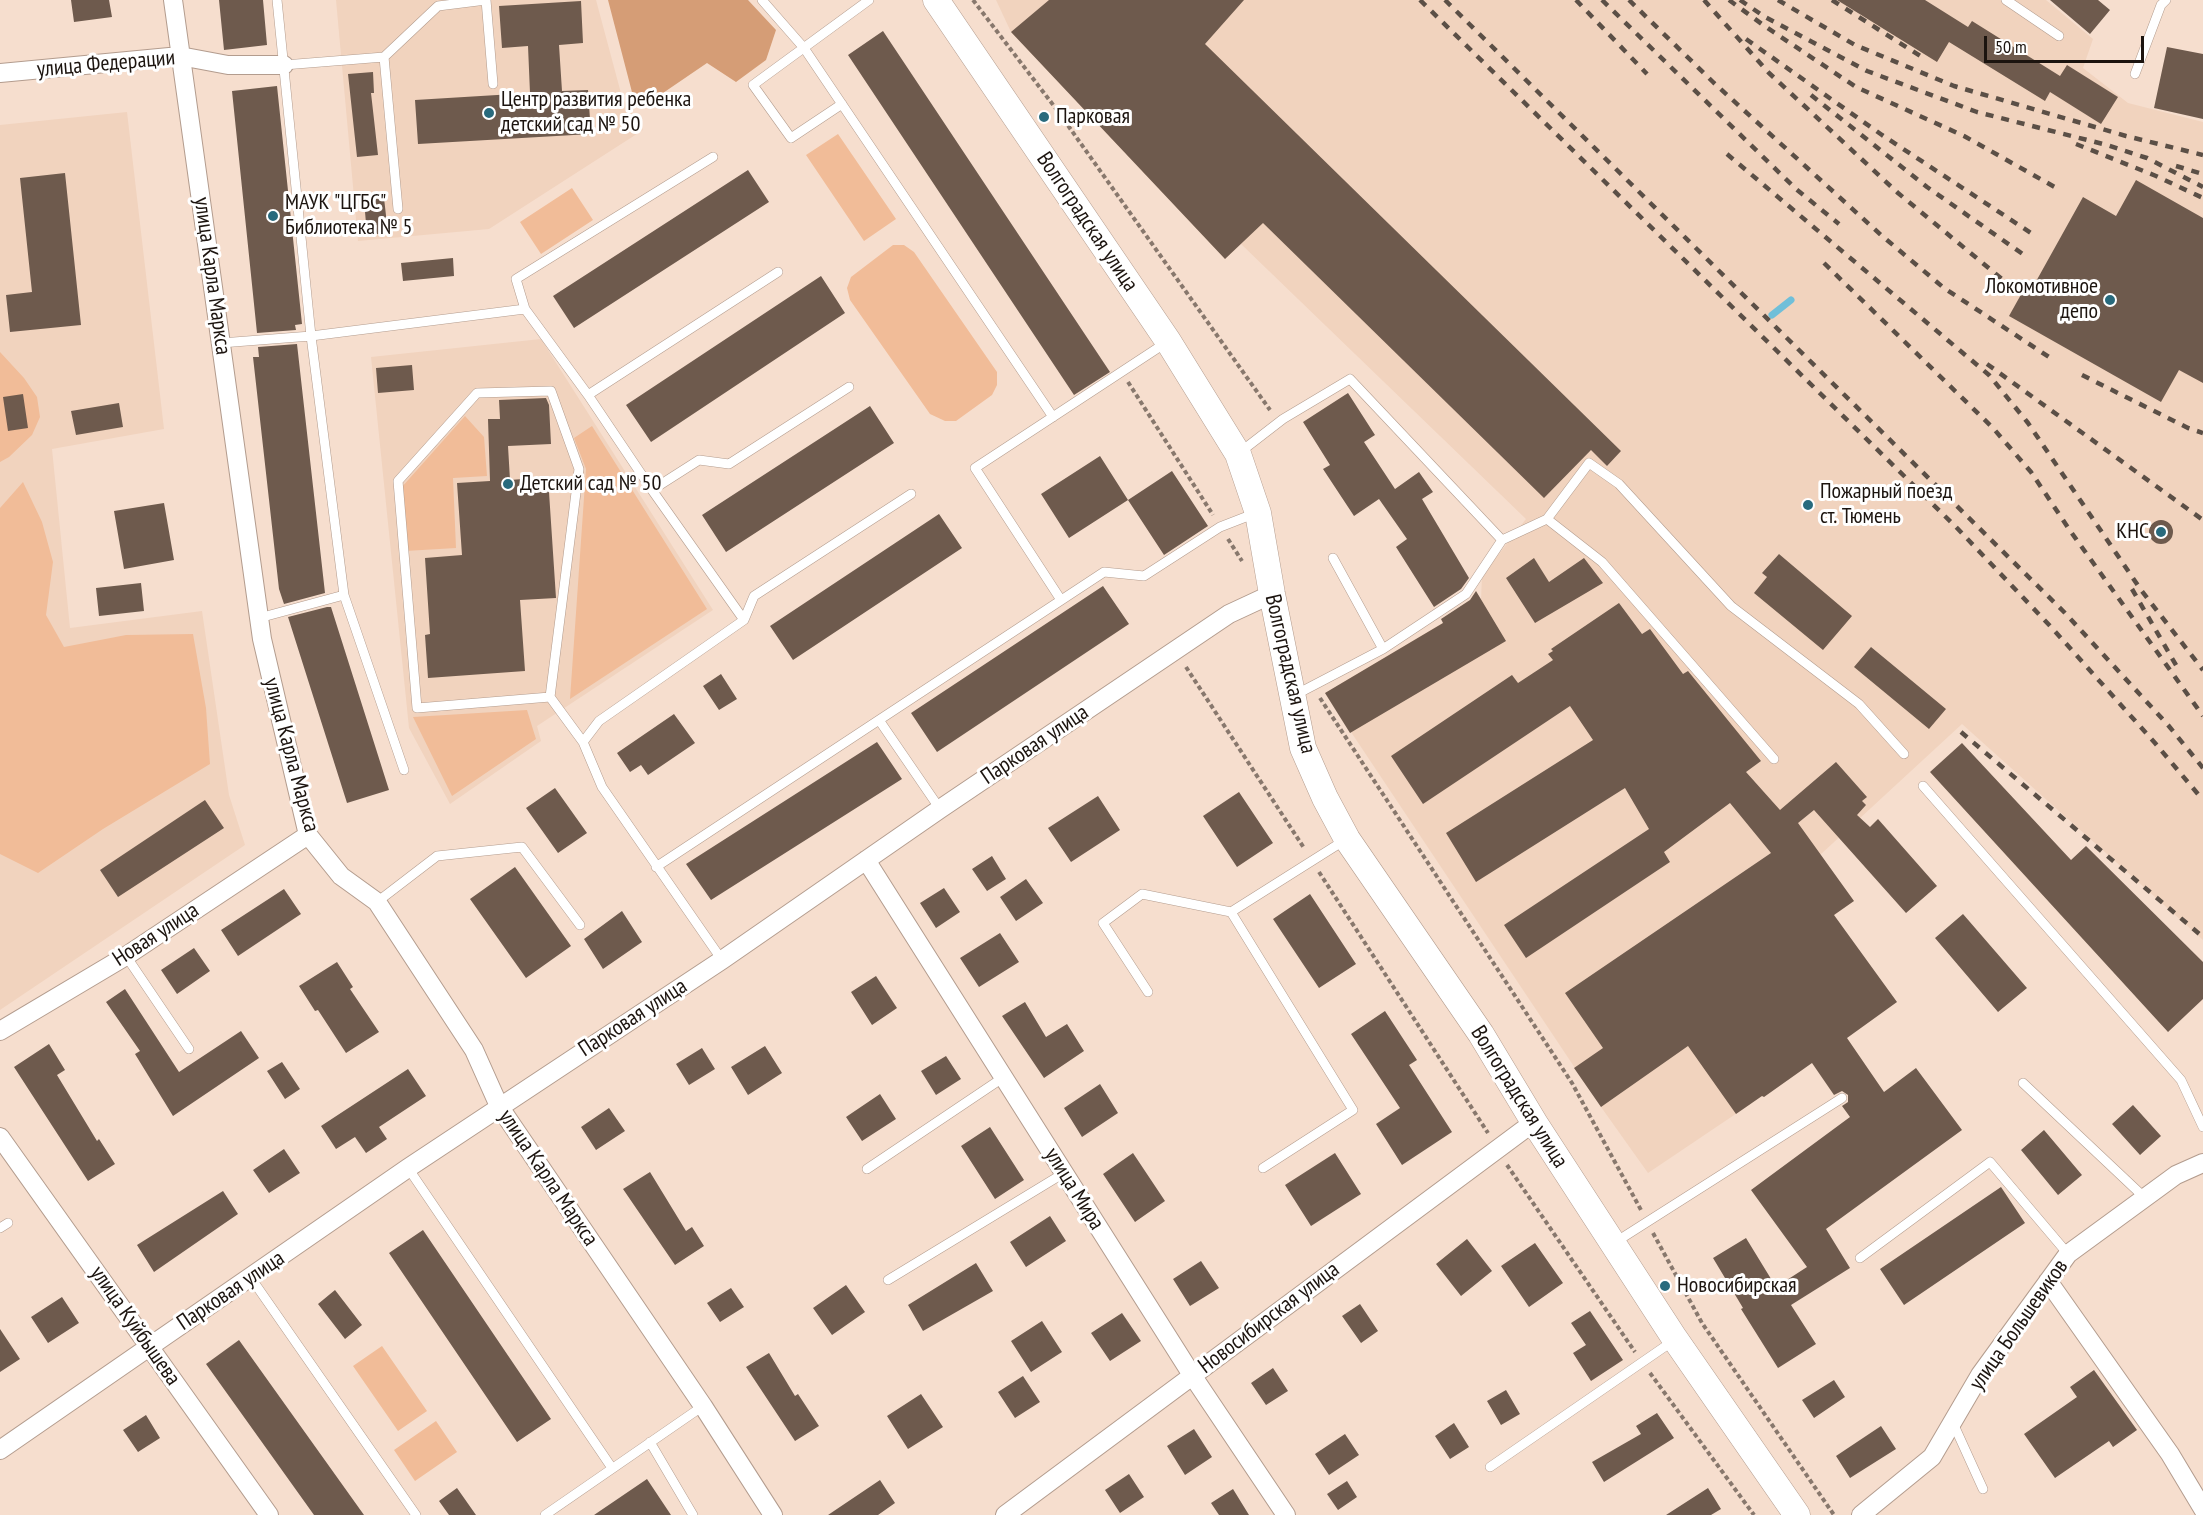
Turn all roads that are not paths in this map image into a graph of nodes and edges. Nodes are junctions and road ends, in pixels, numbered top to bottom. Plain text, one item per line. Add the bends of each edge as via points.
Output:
1 (173, 0) edge
2 (277, 0) edge
3 (762, 0) edge
4 (869, 0) edge
5 (936, 0) edge
6 (2006, 0) edge
7 (2166, 0) edge
8 (2059, 36) dead end
9 (804, 48) junction
10 (180, 56) junction
11 (384, 57) junction
12 (284, 65) junction
13 (0, 73) edge
14 (2135, 74) dead end
15 (493, 84) dead end
16 (842, 104) junction
17 (713, 157) dead end
18 (398, 209) dead end
19 (778, 272) dead end
20 (525, 309) junction
21 (311, 336) junction
22 (1168, 341) junction
23 (221, 343) junction
24 (849, 387) dead end
25 (588, 395) junction
26 (1053, 417) junction
27 (1238, 454) junction
28 (652, 490) junction
29 (911, 494) dead end
30 (1258, 513) junction
31 (1547, 519) junction
32 (1502, 540) junction
33 (1333, 558) dead end
34 (1272, 594) junction
35 (344, 595) junction
36 (1061, 600) junction
37 (259, 618) junction
38 (744, 620) junction
39 (1383, 649) junction
40 (1302, 690) junction
41 (550, 697) junction
42 (879, 720) junction
43 (583, 742) junction
44 (1904, 754) dead end
45 (1774, 759) dead end
46 (404, 770) dead end
47 (1923, 786) dead end
48 (940, 809) junction
49 (308, 835) junction
50 (1347, 839) junction
51 (866, 860) junction
52 (656, 867) junction
53 (377, 902) junction
54 (1231, 912) junction
55 (580, 925) dead end
56 (126, 956) junction
57 (722, 960) junction
58 (1148, 992) dead end
59 (0, 1031) edge
60 (189, 1049) dead end
61 (1004, 1077) junction
62 (2022, 1083) dead end
63 (1842, 1098) dead end
64 (499, 1106) junction
65 (1534, 1122) junction
66 (2203, 1127) edge
67 (0, 1137) edge
68 (2203, 1163) edge
69 (408, 1168) junction
70 (1263, 1168) dead end
71 (867, 1169) dead end
72 (1064, 1173) junction
73 (2145, 1198) junction
74 (1612, 1245) junction
75 (2068, 1254) junction
76 (1860, 1258) dead end
77 (251, 1278) junction
78 (888, 1280) dead end
79 (2048, 1281) junction
80 (1675, 1339) junction
81 (150, 1346) junction
82 (1192, 1375) junction
83 (703, 1406) junction
84 (1953, 1423) junction
85 (650, 1442) junction
86 (0, 1450) edge
87 (1490, 1467) dead end
88 (612, 1468) junction
89 (1983, 1489) dead end
90 (2203, 1509) edge
91 (269, 1515) edge
92 (416, 1515) edge
93 (545, 1515) edge
94 (693, 1515) edge
95 (772, 1515) edge
96 (1005, 1515) edge
97 (1286, 1515) edge
98 (1797, 1515) edge
99 (1861, 1515) edge

1 - 10 street, улица Карла Маркса
2 - 12 lane
3 - 9 lane
4 - 9 lane
5 - 22 street, Волгоградская улица
6 - 8 lane
7 - 14 lane
9 - 16 lane
9 - 16 lane via 753,85 791,138
10 - 12 street, улица Федерации via 228,65
10 - 13 street, улица Федерации
10 - 23 street, улица Карла Маркса
11 - 12 lane
11 - 15 lane via 438,6 486,0
11 - 18 lane
12 - 21 lane
16 - 26 lane
17 - 20 lane via 516,279
19 - 25 lane
20 - 21 lane
20 - 25 lane
21 - 23 lane
21 - 35 lane
22 - 26 lane
22 - 27 street, Волгоградская улица
23 - 37 street, улица Карла Маркса
24 - 28 lane via 729,464 699,460
25 - 28 lane
26 - 36 lane via 975,468
27 - 30 street, Волгоградская улица
27 - 32 lane via 1284,419 1350,379
28 - 38 lane
29 - 38 lane via 754,596
30 - 34 street, Волгоградская улица
30 - 36 lane via 1220,527 1144,576 1104,572
31 - 32 lane
31 - 44 lane via 1589,463 1619,484 1731,606 1859,704
31 - 45 lane via 1602,562
32 - 39 lane via 1466,594
33 - 39 lane
34 - 40 street, Волгоградская улица
34 - 48 street, Парковая улица via 1229,614
35 - 37 lane
35 - 46 lane
36 - 42 lane
37 - 49 street, улица Карла Маркса
38 - 43 lane via 599,721
39 - 40 lane
40 - 50 street, Волгоградская улица via 1303,748
41 - 41 lane via 579,469 551,391 477,393 398,481 417,708
41 - 43 lane
42 - 48 lane
42 - 52 lane
43 - 52 lane via 602,787
47 - 66 lane via 2181,1080
48 - 51 street, Парковая улица
49 - 53 street, улица Карла Маркса via 341,876
49 - 56 street, Новая улица
50 - 54 lane
50 - 65 street, Волгоградская улица via 1481,1034
51 - 57 street, Парковая улица
51 - 61 street, улица Мира
52 - 57 lane
53 - 55 lane via 437,856 522,847
53 - 64 street, улица Карла Маркса via 474,1050
54 - 58 lane via 1142,894 1102,923
54 - 70 lane via 1353,1110
56 - 59 street, Новая улица
56 - 60 lane
57 - 64 street, Парковая улица
61 - 71 lane
61 - 72 street, улица Мира
62 - 73 lane
63 - 74 lane
64 - 69 street, Парковая улица
64 - 83 street, улица Карла Маркса
65 - 74 street, Волгоградская улица
65 - 82 street, Новосибирская улица
67 - 81 street, улица Куйбышева
68 - 73 street, улица Большевиков via 2176,1175
69 - 77 street, Парковая улица
69 - 88 lane
72 - 78 lane
72 - 82 street, улица Мира
73 - 75 street, улица Большевиков
74 - 80 street, Волгоградская улица
75 - 76 lane via 1990,1162
75 - 79 street, улица Большевиков
77 - 81 street, Парковая улица
77 - 92 lane
79 - 84 street, улица Большевиков via 1980,1375
79 - 90 street via 2170,1454
80 - 87 lane
80 - 98 street, Волгоградская улица
81 - 86 street, Парковая улица
81 - 91 street, улица Куйбышева
82 - 96 street, Новосибирская улица
82 - 97 street, улица Мира
83 - 85 lane
83 - 95 street, улица Карла Маркса
84 - 89 lane
84 - 99 street, улица Большевиков via 1932,1457
85 - 88 lane
85 - 94 lane
88 - 93 lane

